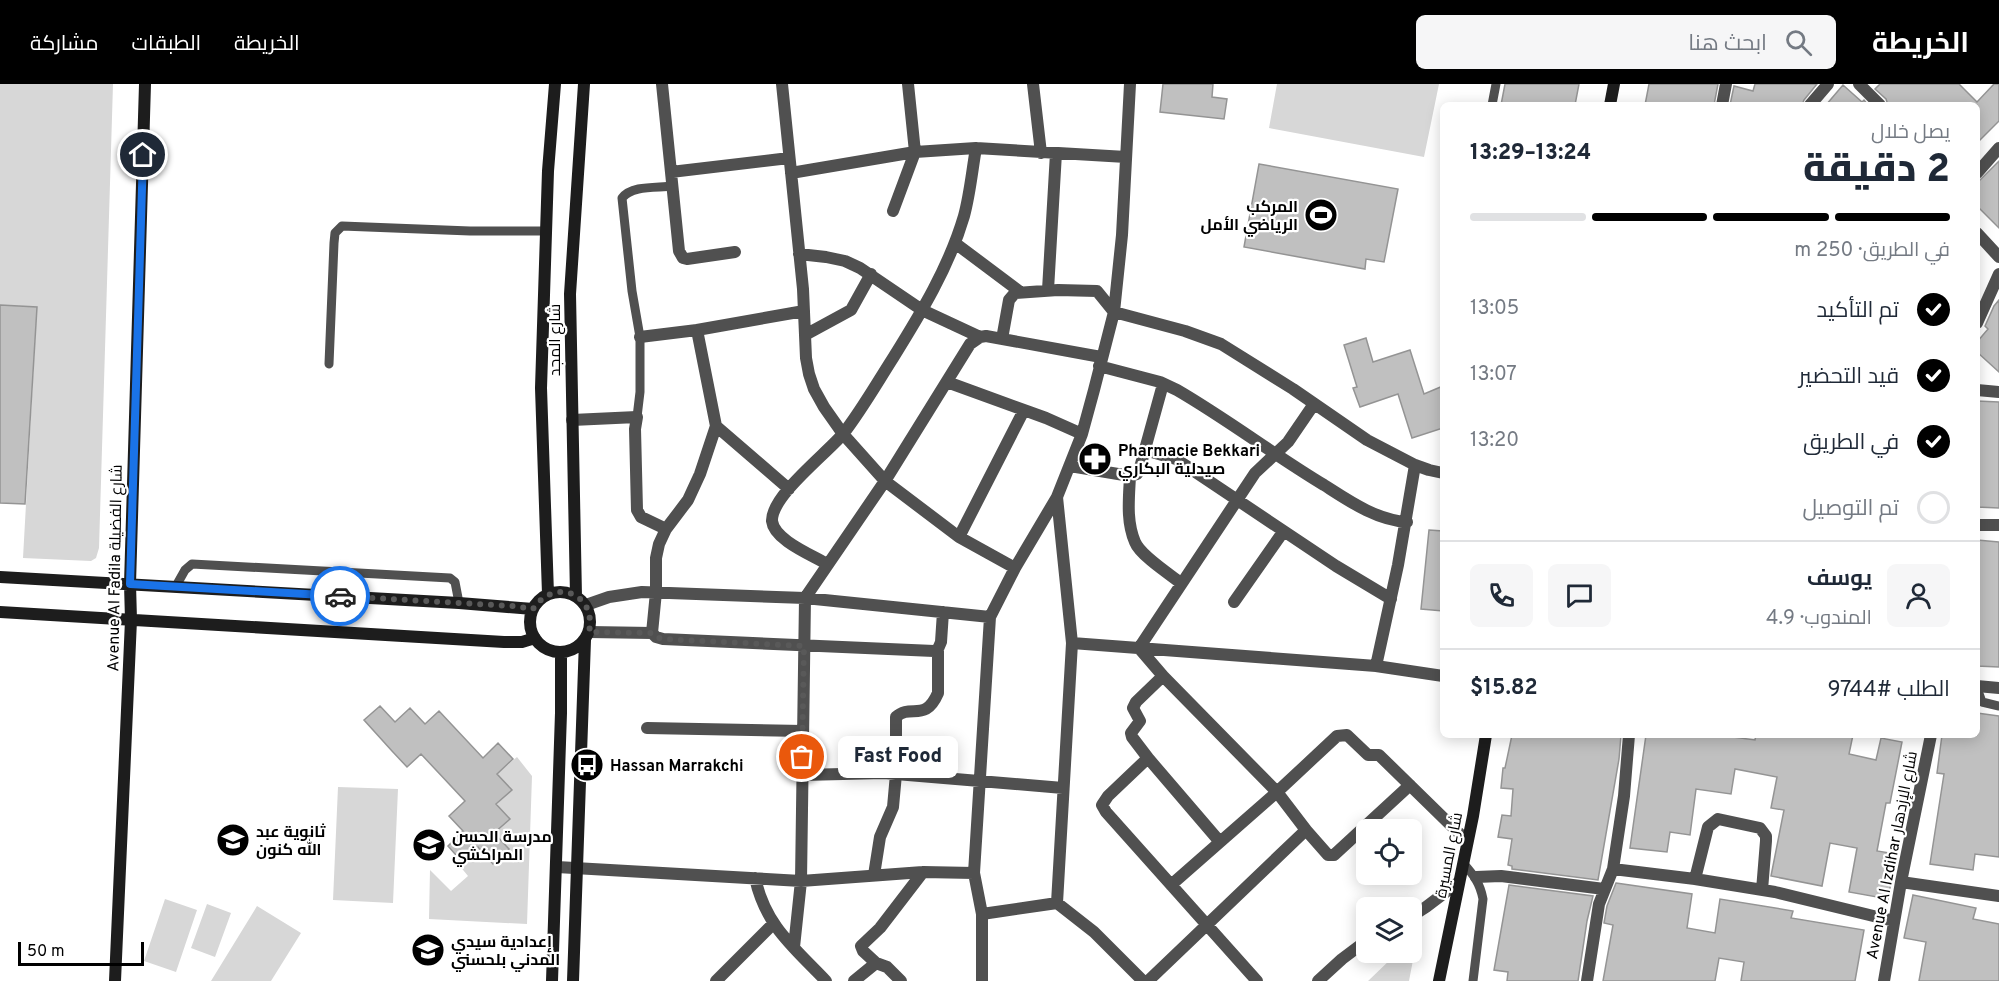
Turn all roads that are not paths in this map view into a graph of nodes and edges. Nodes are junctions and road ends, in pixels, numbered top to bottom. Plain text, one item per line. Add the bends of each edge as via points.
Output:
1 (145, 84) edge
2 (555, 84) edge
3 (584, 84) edge
4 (662, 84) edge
5 (782, 84) edge
6 (908, 84) edge
7 (1033, 84) edge
8 (1130, 84) edge
9 (1496, 84) edge
10 (1614, 84) edge
11 (1726, 84) edge
12 (1828, 84) edge
13 (1867, 87) edge
14 (1493, 102) edge
15 (1611, 102) edge
16 (1723, 102) edge
17 (1813, 102) edge
18 (1878, 102) edge
19 (976, 148) junction
20 (1999, 148) edge
21 (915, 152) junction
22 (1041, 153) junction
23 (1056, 153) junction
24 (1126, 157) junction
25 (789, 158) junction
26 (1980, 170) edge
27 (671, 172) junction
28 (791, 173) junction
29 (672, 186) junction
30 (893, 211) dead end
31 (546, 231) junction
32 (1980, 237) edge
33 (955, 243) junction
34 (735, 252) dead end
35 (799, 254) junction
36 (1999, 257) edge
37 (871, 274) junction
38 (1999, 274) edge
39 (1019, 291) junction
40 (1048, 291) junction
41 (922, 310) junction
42 (804, 311) junction
43 (1114, 312) junction
44 (1980, 316) edge
45 (697, 330) junction
46 (805, 335) junction
47 (640, 337) junction
48 (980, 337) junction
49 (1002, 339) junction
50 (1100, 361) junction
51 (329, 364) dead end
52 (946, 382) junction
53 (1164, 384) junction
54 (1980, 390) edge
55 (1999, 392) edge
56 (1314, 404) junction
57 (1024, 410) junction
58 (637, 417) junction
59 (572, 420) junction
60 (716, 426) junction
61 (843, 434) junction
62 (1082, 434) junction
63 (1145, 450) junction
64 (1275, 453) junction
65 (1416, 465) junction
66 (1070, 466) junction
67 (1440, 472) edge
68 (1130, 476) junction
69 (885, 481) junction
70 (789, 489) junction
71 (1057, 497) junction
72 (1236, 500) junction
73 (1407, 522) junction
74 (1980, 525) edge
75 (1999, 525) edge
76 (666, 529) junction
77 (1283, 532) junction
78 (959, 537) junction
79 (827, 564) junction
80 (1015, 568) junction
81 (0, 577) edge
82 (1181, 583) junction
83 (130, 584) junction
84 (176, 586) junction
85 (656, 592) junction
86 (548, 594) junction
87 (576, 596) junction
88 (805, 598) junction
89 (1391, 599) junction
90 (1234, 602) dead end
91 (459, 603) junction
92 (586, 605) junction
93 (533, 609) junction
94 (0, 612) edge
95 (943, 612) junction
96 (990, 617) junction
97 (131, 620) junction
98 (652, 633) junction
99 (587, 636) junction
100 (535, 638) junction
101 (1072, 643) junction
102 (804, 646) junction
103 (1139, 648) junction
104 (938, 649) junction
105 (561, 652) junction
106 (1376, 666) junction
107 (1163, 676) junction
108 (1440, 676) edge
109 (1980, 687) edge
110 (1999, 688) edge
111 (1980, 696) edge
112 (1999, 706) edge
113 (647, 728) dead end
114 (803, 731) junction
115 (1485, 738) edge
116 (1629, 738) edge
117 (1930, 738) edge
118 (1148, 758) junction
119 (896, 774) junction
120 (802, 775) junction
121 (979, 781) junction
122 (1410, 785) junction
123 (1063, 788) junction
124 (1276, 792) junction
125 (1306, 830) junction
126 (1467, 841) junction
127 (1220, 842) junction
128 (1463, 863) junction
129 (557, 867) junction
130 (578, 868) junction
131 (1613, 869) junction
132 (923, 872) junction
133 (974, 873) junction
134 (874, 875) junction
135 (1476, 877) junction
136 (755, 878) junction
137 (1695, 879) junction
138 (801, 881) junction
139 (1459, 882) junction
140 (1901, 882) junction
141 (1171, 885) junction
142 (1604, 889) junction
143 (1762, 890) junction
144 (1999, 896) edge
145 (1057, 903) junction
146 (1422, 910) edge
147 (982, 914) junction
148 (1894, 921) junction
149 (773, 924) junction
150 (1206, 924) junction
151 (794, 947) junction
152 (1356, 948) edge
153 (876, 963) junction
154 (114, 981) edge
155 (552, 981) edge
156 (573, 981) edge
157 (716, 981) edge
158 (826, 981) edge
159 (854, 981) edge
160 (901, 981) edge
161 (982, 981) edge
162 (1143, 981) edge
163 (1148, 981) edge
164 (1257, 981) edge
165 (1318, 981) edge
166 (1439, 981) edge
167 (1473, 981) edge
168 (1587, 981) edge
169 (1884, 981) edge

1 - 83 street, Avenue Al Fadila شارع الفضيلة
2 - 31 street, شارع المجد
3 - 59 street, شارع المجد via 570,294
4 - 27 street
5 - 25 street
6 - 21 street
7 - 22 street
8 - 24 street
9 - 14 lane
10 - 15 street
11 - 16 street
12 - 17 street
13 - 18 street
19 - 21 street
19 - 22 street
19 - 33 street via 969,196
20 - 26 street
21 - 28 street
21 - 30 street
22 - 23 street
23 - 24 street
23 - 40 street
24 - 43 street
25 - 27 street
25 - 28 street
27 - 29 street
28 - 35 street
29 - 34 street via 681,255 687,259
29 - 47 lane via 639,189 622,198
31 - 51 lane via 342,226 335,233 334,243
31 - 86 street, شارع المجد via 541,388
32 - 36 street
33 - 39 street
33 - 41 street
35 - 37 street via 844,261
35 - 42 street
37 - 41 street
37 - 46 street via 851,310
38 - 44 street
39 - 40 street
39 - 49 street via 1009,300
40 - 43 street via 1097,291
41 - 48 street
41 - 61 street
42 - 45 street
42 - 46 street
43 - 50 street
43 - 56 street via 1221,344
45 - 47 street
45 - 60 street
46 - 61 street via 808,374
47 - 58 lane
48 - 49 street
48 - 52 street via 970,344
49 - 50 street
50 - 53 street
50 - 62 street
52 - 57 street
52 - 69 street
53 - 63 street
53 - 64 street
54 - 55 street
56 - 64 street via 1288,442
56 - 65 street via 1367,440
57 - 62 street
57 - 78 street
58 - 59 street
58 - 76 street via 637,510 641,517
59 - 87 street, شارع المجد
60 - 70 street
60 - 76 street via 688,500
61 - 69 street
61 - 70 street
62 - 66 street
63 - 68 street via 1139,471
63 - 72 street via 1176,459
64 - 72 street
64 - 73 street via 1381,517
65 - 67 street
65 - 73 street
66 - 68 street
66 - 71 street
68 - 82 street via 1128,512 1135,544
69 - 78 street
69 - 79 street
70 - 79 street via 774,508 774,529 780,537
71 - 80 street
71 - 101 street
72 - 77 street
72 - 82 street
73 - 89 street
74 - 75 street
76 - 85 street via 656,558
77 - 89 street
77 - 90 street
78 - 80 street
79 - 88 street
80 - 96 street
81 - 83 street
82 - 103 street
83 - 84 street
83 - 97 street, Avenue Al Fadila شارع الفضيلة
84 - 91 street
84 - 91 lane via 192,564 439,577 455,582
85 - 88 street
85 - 92 street via 626,594
85 - 98 street
86 - 87 street via 567,592
86 - 93 street
87 - 92 street
88 - 95 street
88 - 102 street
89 - 106 street
91 - 93 street
92 - 99 street via 591,623
93 - 100 street via 530,624
94 - 97 street
95 - 96 street
95 - 104 street
96 - 121 street
97 - 100 street via 504,642
97 - 154 street, Avenue Al Fadila شارع الفضيلة
98 - 99 street
98 - 102 street via 663,639
99 - 105 street via 572,650
99 - 130 street
100 - 105 street via 551,651
101 - 103 street
101 - 123 street
102 - 104 street
102 - 114 street
103 - 106 street
103 - 107 street
104 - 119 street via 935,699 925,710 896,717
105 - 129 street
106 - 108 street
107 - 118 street via 1133,708 1140,721 1132,737
107 - 124 street
109 - 110 street
111 - 112 lane via 1982,702
113 - 114 street
114 - 120 street
115 - 126 street, شارع المسيرة
116 - 131 street
117 - 140 street, Avenue Al Izdihar شارع الإزدهار
118 - 127 street
118 - 141 street via 1102,805
119 - 120 street
119 - 121 street
119 - 134 street via 892,807 880,837
120 - 138 street
121 - 123 street
121 - 133 street
122 - 124 street via 1379,755 1368,755 1347,735 1337,736
122 - 125 street via 1334,855 1328,855
122 - 126 street
123 - 145 street
124 - 125 street
124 - 127 street
125 - 150 street
126 - 128 street, شارع المسيرة
127 - 141 street
128 - 135 lane
128 - 139 street, شارع المسيرة
129 - 130 street
129 - 155 street
130 - 136 street
130 - 156 street
131 - 137 street
131 - 142 street
132 - 133 street
132 - 134 street
132 - 153 street via 880,928 861,946
133 - 147 street
134 - 138 street
135 - 142 street via 1501,876
135 - 167 lane via 1483,899
136 - 138 street
136 - 149 street
137 - 143 street
137 - 143 street via 1708,827 1718,819 1763,831 1766,841
138 - 151 street
139 - 146 street
139 - 166 street, شارع المسيرة
140 - 144 street
140 - 148 street, Avenue Al Izdihar شارع الإزدهار
141 - 150 street
142 - 168 street
143 - 148 street
145 - 147 street
145 - 162 street via 1094,932
147 - 161 street
148 - 169 street, Avenue Al Izdihar شارع الإزدهار
149 - 151 street
149 - 157 street
150 - 163 street
150 - 164 street
151 - 158 street
152 - 165 street
153 - 159 street
153 - 160 street via 887,967

